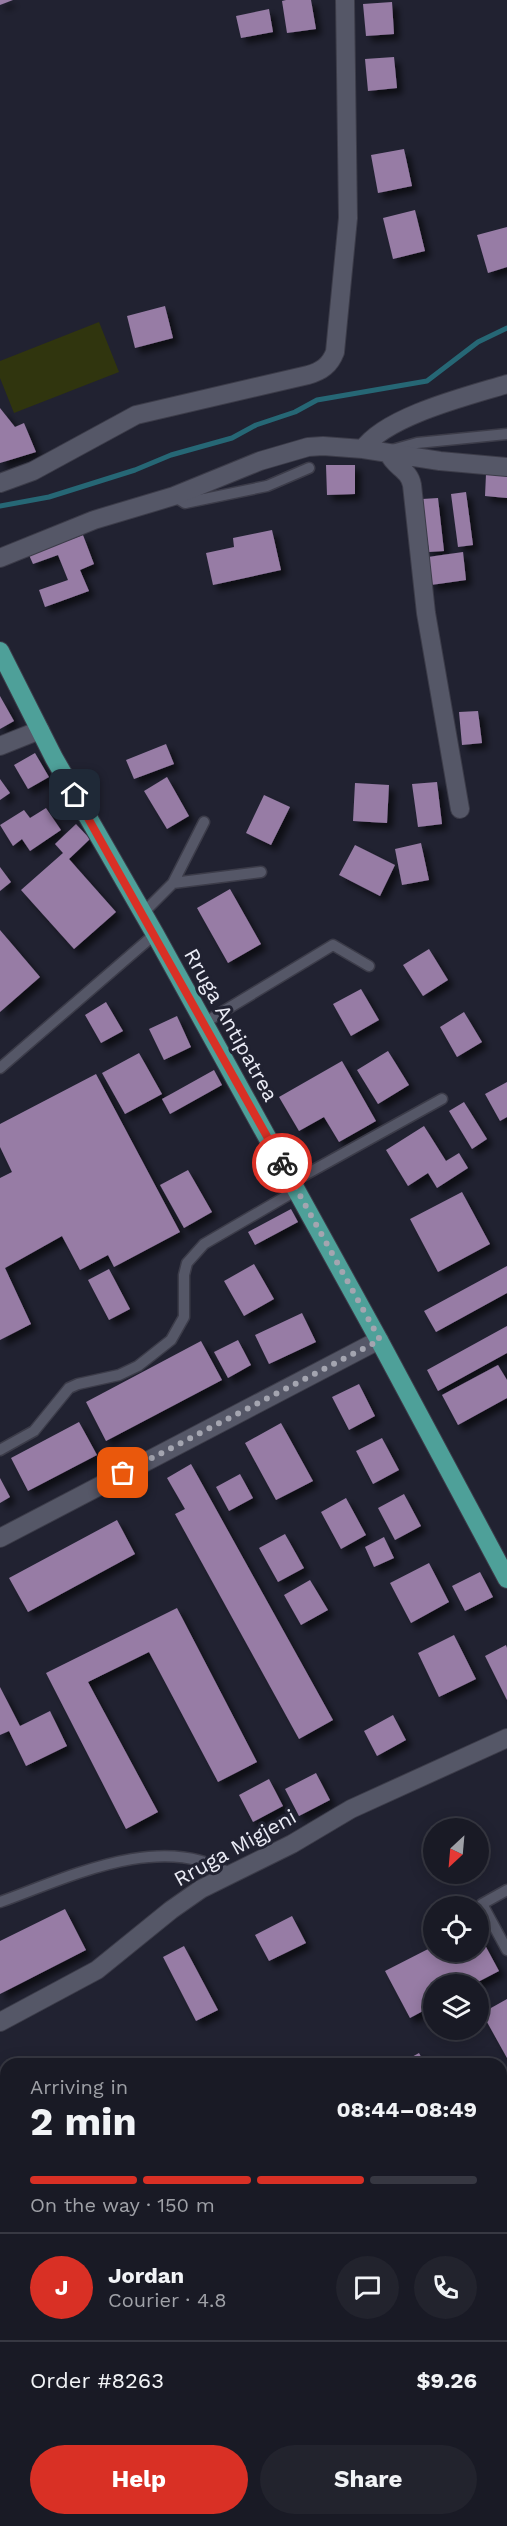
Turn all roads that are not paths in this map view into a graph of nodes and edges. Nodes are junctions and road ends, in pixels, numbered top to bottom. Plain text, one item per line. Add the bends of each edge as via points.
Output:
1 (345, 0) edge
2 (507, 384) edge
3 (507, 434) edge
4 (363, 449) junction
5 (389, 454) junction
6 (507, 467) edge
7 (309, 468) dead end
8 (0, 483) edge
9 (174, 496) junction
10 (0, 558) edge
11 (0, 651) edge
12 (40, 729) junction
13 (0, 746) edge
14 (460, 809) dead end
15 (204, 822) dead end
16 (261, 872) dead end
17 (173, 883) junction
18 (143, 913) junction
19 (155, 934) junction
20 (369, 966) dead end
21 (204, 1023) junction
22 (0, 1068) edge
23 (442, 1099) dead end
24 (294, 1186) junction
25 (380, 1340) junction
26 (0, 1450) edge
27 (0, 1538) edge
28 (507, 1580) edge
29 (507, 1738) edge
30 (230, 1874) junction
31 (507, 1890) edge
32 (0, 1902) edge
33 (507, 1950) edge
34 (0, 2022) edge

1 - 8 street via 348,218 332,360 318,373 136,415 33,471
2 - 4 street via 399,422 378,433
3 - 5 lane via 417,443 398,447
4 - 5 street
4 - 9 street via 295,449
5 - 6 street
5 - 14 street via 408,473 412,484 426,613
7 - 9 lane via 267,486 185,503
9 - 10 street via 94,520
11 - 12 main road, Rruga Antipatrea
12 - 13 street
12 - 18 main road, Rruga Antipatrea
15 - 17 lane
16 - 17 lane
17 - 18 lane
18 - 19 main road, Rruga Antipatrea
19 - 21 main road, Rruga Antipatrea
19 - 22 lane
20 - 21 lane via 333,945
21 - 24 main road, Rruga Antipatrea
23 - 24 lane
24 - 25 main road, Rruga Antipatrea
24 - 26 lane via 204,1244 187,1263 184,1317 171,1340 138,1366 119,1375 69,1388 34,1431
25 - 27 street
25 - 28 main road, Rruga Antipatrea
29 - 30 street, Rruga Migjeni via 351,1809
30 - 32 lane via 186,1857 127,1861 102,1865
30 - 34 street, Rruga Migjeni via 191,1894 98,1970
31 - 33 lane via 482,1904

